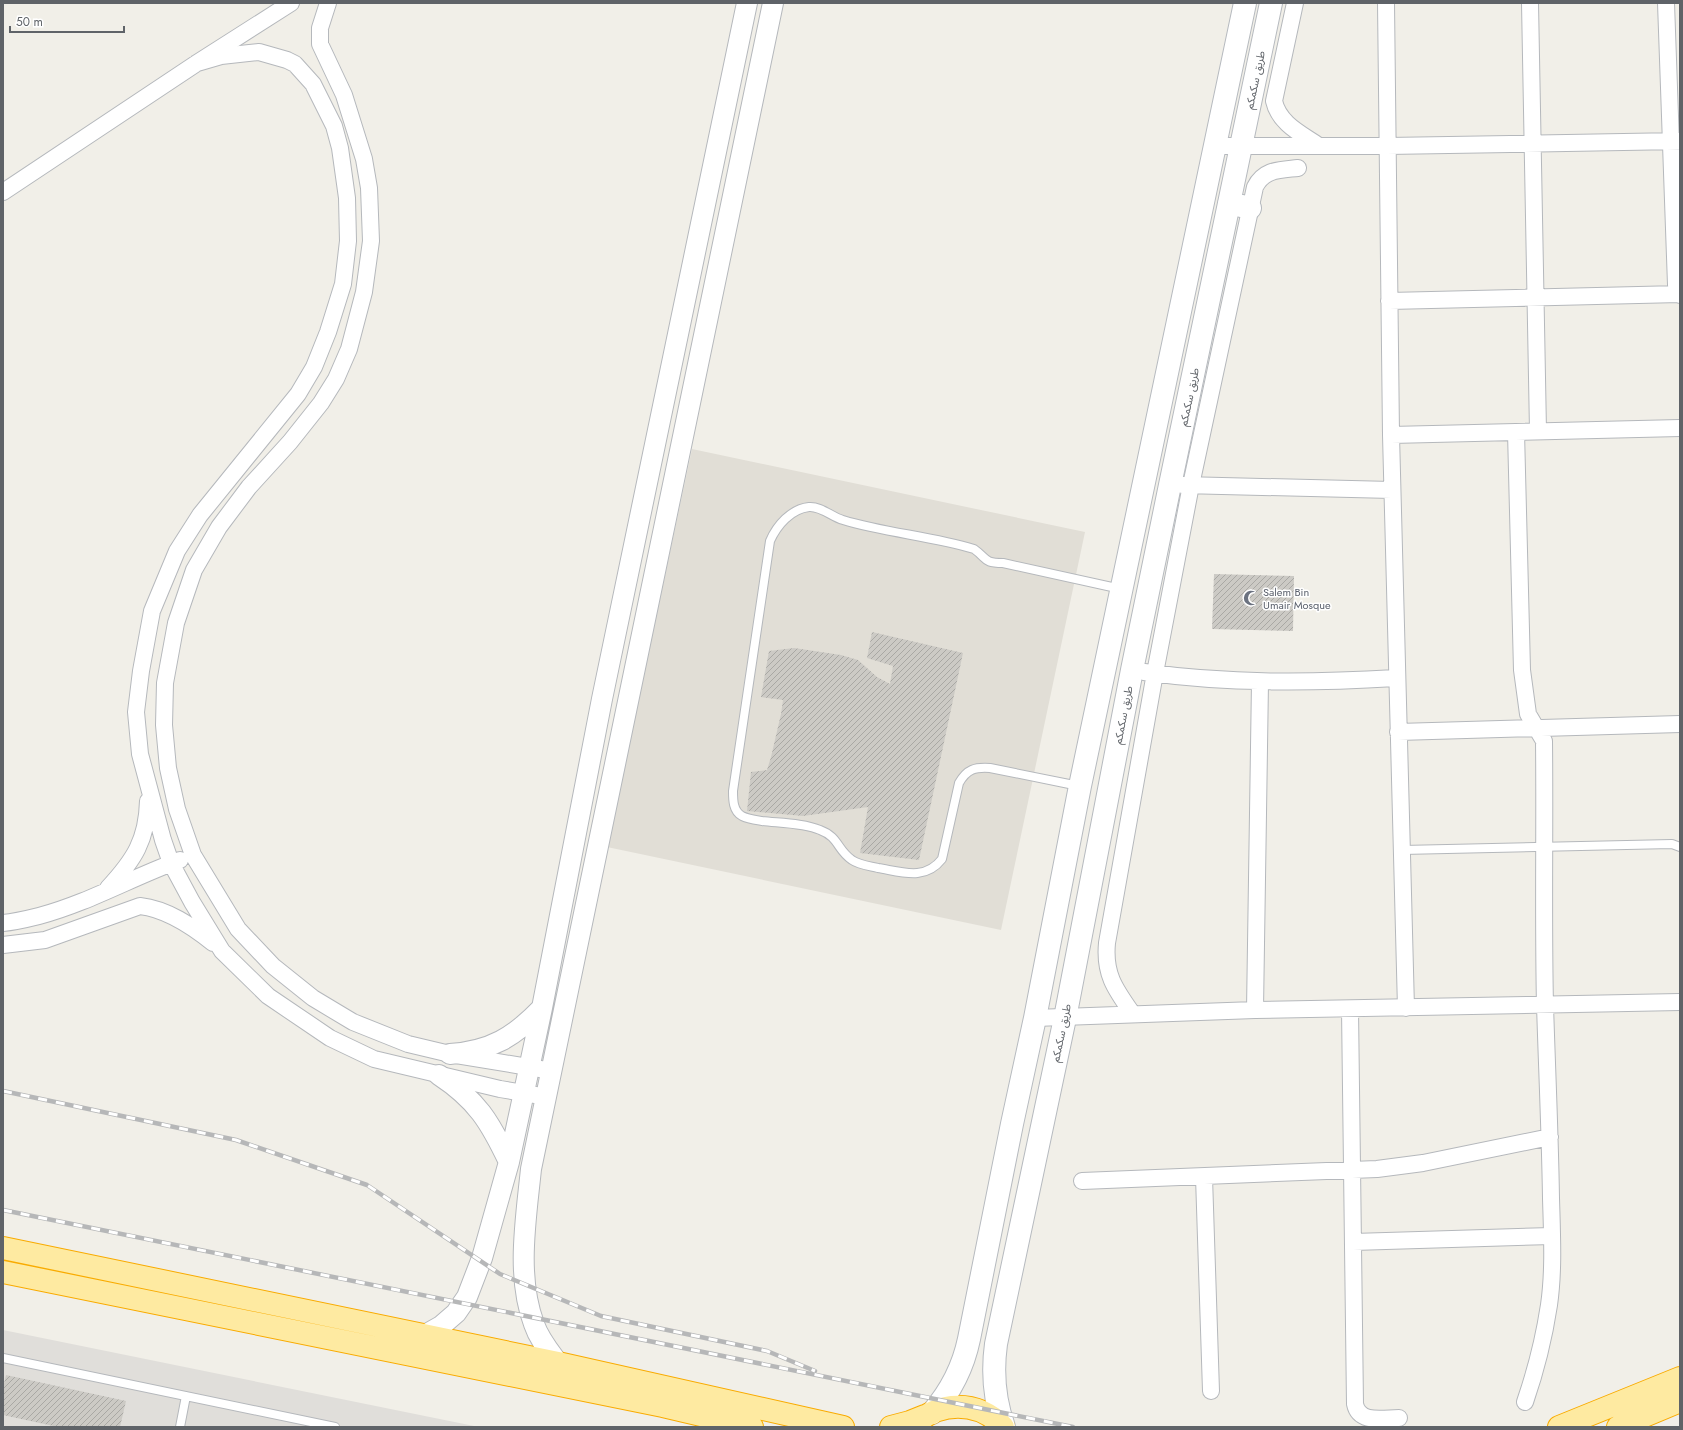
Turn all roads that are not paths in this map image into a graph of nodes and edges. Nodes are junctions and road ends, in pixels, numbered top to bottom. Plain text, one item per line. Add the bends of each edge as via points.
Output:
1 (291, 3) edge
2 (328, 3) edge
3 (748, 3) edge
4 (773, 3) edge
5 (1245, 3) edge
6 (1271, 3) edge
7 (1295, 3) edge
8 (1386, 3) edge
9 (1530, 3) edge
10 (1666, 3) edge
11 (196, 62) junction
12 (1676, 142) edge
13 (1533, 144) junction
14 (1216, 146) junction
15 (1241, 146) junction
16 (1320, 146) junction
17 (1387, 146) junction
18 (1298, 168) dead end
19 (3, 192) edge
20 (1229, 203) junction
21 (1250, 208) junction
22 (1680, 295) edge
23 (1536, 298) junction
24 (1389, 301) junction
25 (1680, 428) edge
26 (1538, 431) junction
27 (1516, 432) junction
28 (1391, 435) junction
29 (1180, 485) junction
30 (1392, 490) junction
31 (1122, 589) junction
32 (1132, 670) junction
33 (1155, 673) junction
34 (1396, 678) junction
35 (1260, 682) junction
36 (1680, 724) edge
37 (1536, 727) junction
38 (1398, 732) junction
39 (1080, 786) junction
40 (148, 788) junction
41 (1545, 847) junction
42 (1680, 847) edge
43 (1402, 850) junction
44 (193, 855) junction
45 (172, 863) junction
46 (102, 894) junction
47 (3, 923) edge
48 (3, 945) edge
49 (222, 950) junction
50 (1680, 1002) edge
51 (1545, 1004) junction
52 (542, 1008) junction
53 (1406, 1008) junction
54 (1350, 1009) junction
55 (1255, 1010) junction
56 (1132, 1014) junction
57 (1035, 1018) junction
58 (1065, 1018) junction
59 (450, 1054) junction
60 (529, 1067) junction
61 (552, 1071) junction
62 (440, 1075) junction
63 (523, 1093) junction
64 (547, 1097) junction
65 (1550, 1137) junction
66 (509, 1162) junction
67 (1352, 1170) junction
68 (1204, 1177) junction
69 (1082, 1181) dead end
70 (1552, 1236) junction
71 (1353, 1242) junction
72 (3, 1248) edge
73 (3, 1272) edge
74 (425, 1335) junction
75 (3, 1358) edge
76 (558, 1363) junction
77 (1680, 1378) edge
78 (1211, 1391) dead end
79 (186, 1396) junction
80 (1680, 1401) edge
81 (1525, 1402) dead end
82 (924, 1418) edge
83 (1398, 1418) dead end
84 (180, 1427) edge
85 (335, 1427) edge
86 (752, 1427) edge
87 (843, 1427) edge
88 (891, 1427) edge
89 (1003, 1427) edge
90 (1560, 1427) edge
91 (1618, 1427) edge

1 - 11 street
2 - 44 street via 320,28 320,44 346,102 364,159 369,188 371,241 364,292 349,349 336,379 290,442 219,527 194,570 176,623 165,683 164,725 168,768
3 - 52 street via 602,699
4 - 61 street
5 - 14 main road
6 - 15 main road, طريق سكمكم
7 - 16 street via 1274,101 1284,121
8 - 17 street
9 - 13 street
10 - 12 street
11 - 19 street
11 - 40 street via 221,56 259,52 295,64 313,84 334,126 340,148 347,198 348,241 343,284 314,367 298,394 200,515 177,552 152,612 136,712 140,754
12 - 13 street
12 - 22 street via 1676,285
13 - 17 street
13 - 23 street
14 - 15 street
14 - 31 main road
15 - 16 street
15 - 20 main road, طريق سكمكم
16 - 17 street
17 - 24 street
18 - 21 street via 1274,171 1263,176 1255,187
20 - 21 main road
20 - 29 main road, طريق سكمكم
21 - 29 street
22 - 23 street
23 - 24 street
23 - 26 street
24 - 28 street
25 - 26 street
26 - 27 street
27 - 28 street
27 - 37 street via 1522,670 1528,714
28 - 30 street
29 - 30 street
29 - 32 main road, طريق سكمكم
29 - 33 street
30 - 34 street
31 - 39 main road
31 - 39 lane via 1003,563 991,563 974,550 855,523 811,507 800,509 783,521 774,531 770,541 733,792 733,802 741,816 818,829 832,836 844,854 856,863 916,874 936,868 942,859 960,782 969,770 978,767 990,768
32 - 33 street
32 - 58 main road, طريق سكمكم
33 - 35 street
33 - 56 street via 1106,949 1110,979
34 - 35 street
34 - 38 street
35 - 55 street
36 - 37 street
37 - 38 street
37 - 41 street via 1544,741
38 - 43 street
39 - 57 main road
40 - 45 street
40 - 46 street via 148,816 144,835 125,870
41 - 42 lane via 1672,844
41 - 43 lane
41 - 51 street
43 - 53 street
44 - 45 street
44 - 59 street via 238,929 273,966 313,998 353,1022 408,1044
45 - 46 street
45 - 49 street via 192,902
46 - 47 street via 58,911
48 - 49 street via 45,940 140,906 155,908 179,920
49 - 62 street via 268,996 330,1038 374,1059
50 - 51 street
51 - 53 street
51 - 65 street
52 - 59 street via 513,1035 498,1043 467,1053
52 - 60 street
53 - 54 street
54 - 55 street
54 - 67 street
55 - 56 street
56 - 58 street
57 - 58 street
57 - 82 main road via 966,1352 950,1389
58 - 89 main road, طريق سكمكم via 994,1358 994,1386
59 - 60 street
60 - 61 street
60 - 63 street
61 - 64 street
62 - 63 street
62 - 66 street via 458,1088 488,1120
63 - 64 street
63 - 66 street
64 - 76 street via 531,1169 525,1225 524,1282 527,1304 534,1325 544,1345
65 - 67 street via 1409,1165
65 - 70 street
66 - 74 street via 482,1258 468,1297 456,1313
67 - 68 street
67 - 71 street
68 - 69 street
68 - 78 street
70 - 71 street
70 - 81 street via 1552,1270 1544,1337
71 - 83 street via 1356,1407 1366,1418
72 - 74 highway
73 - 86 highway via 662,1406
74 - 76 highway
75 - 79 lane
76 - 87 highway
77 - 90 highway
79 - 84 lane
79 - 85 lane
80 - 91 highway
82 - 88 highway
82 - 89 highway via 948,1407 971,1408 993,1417

